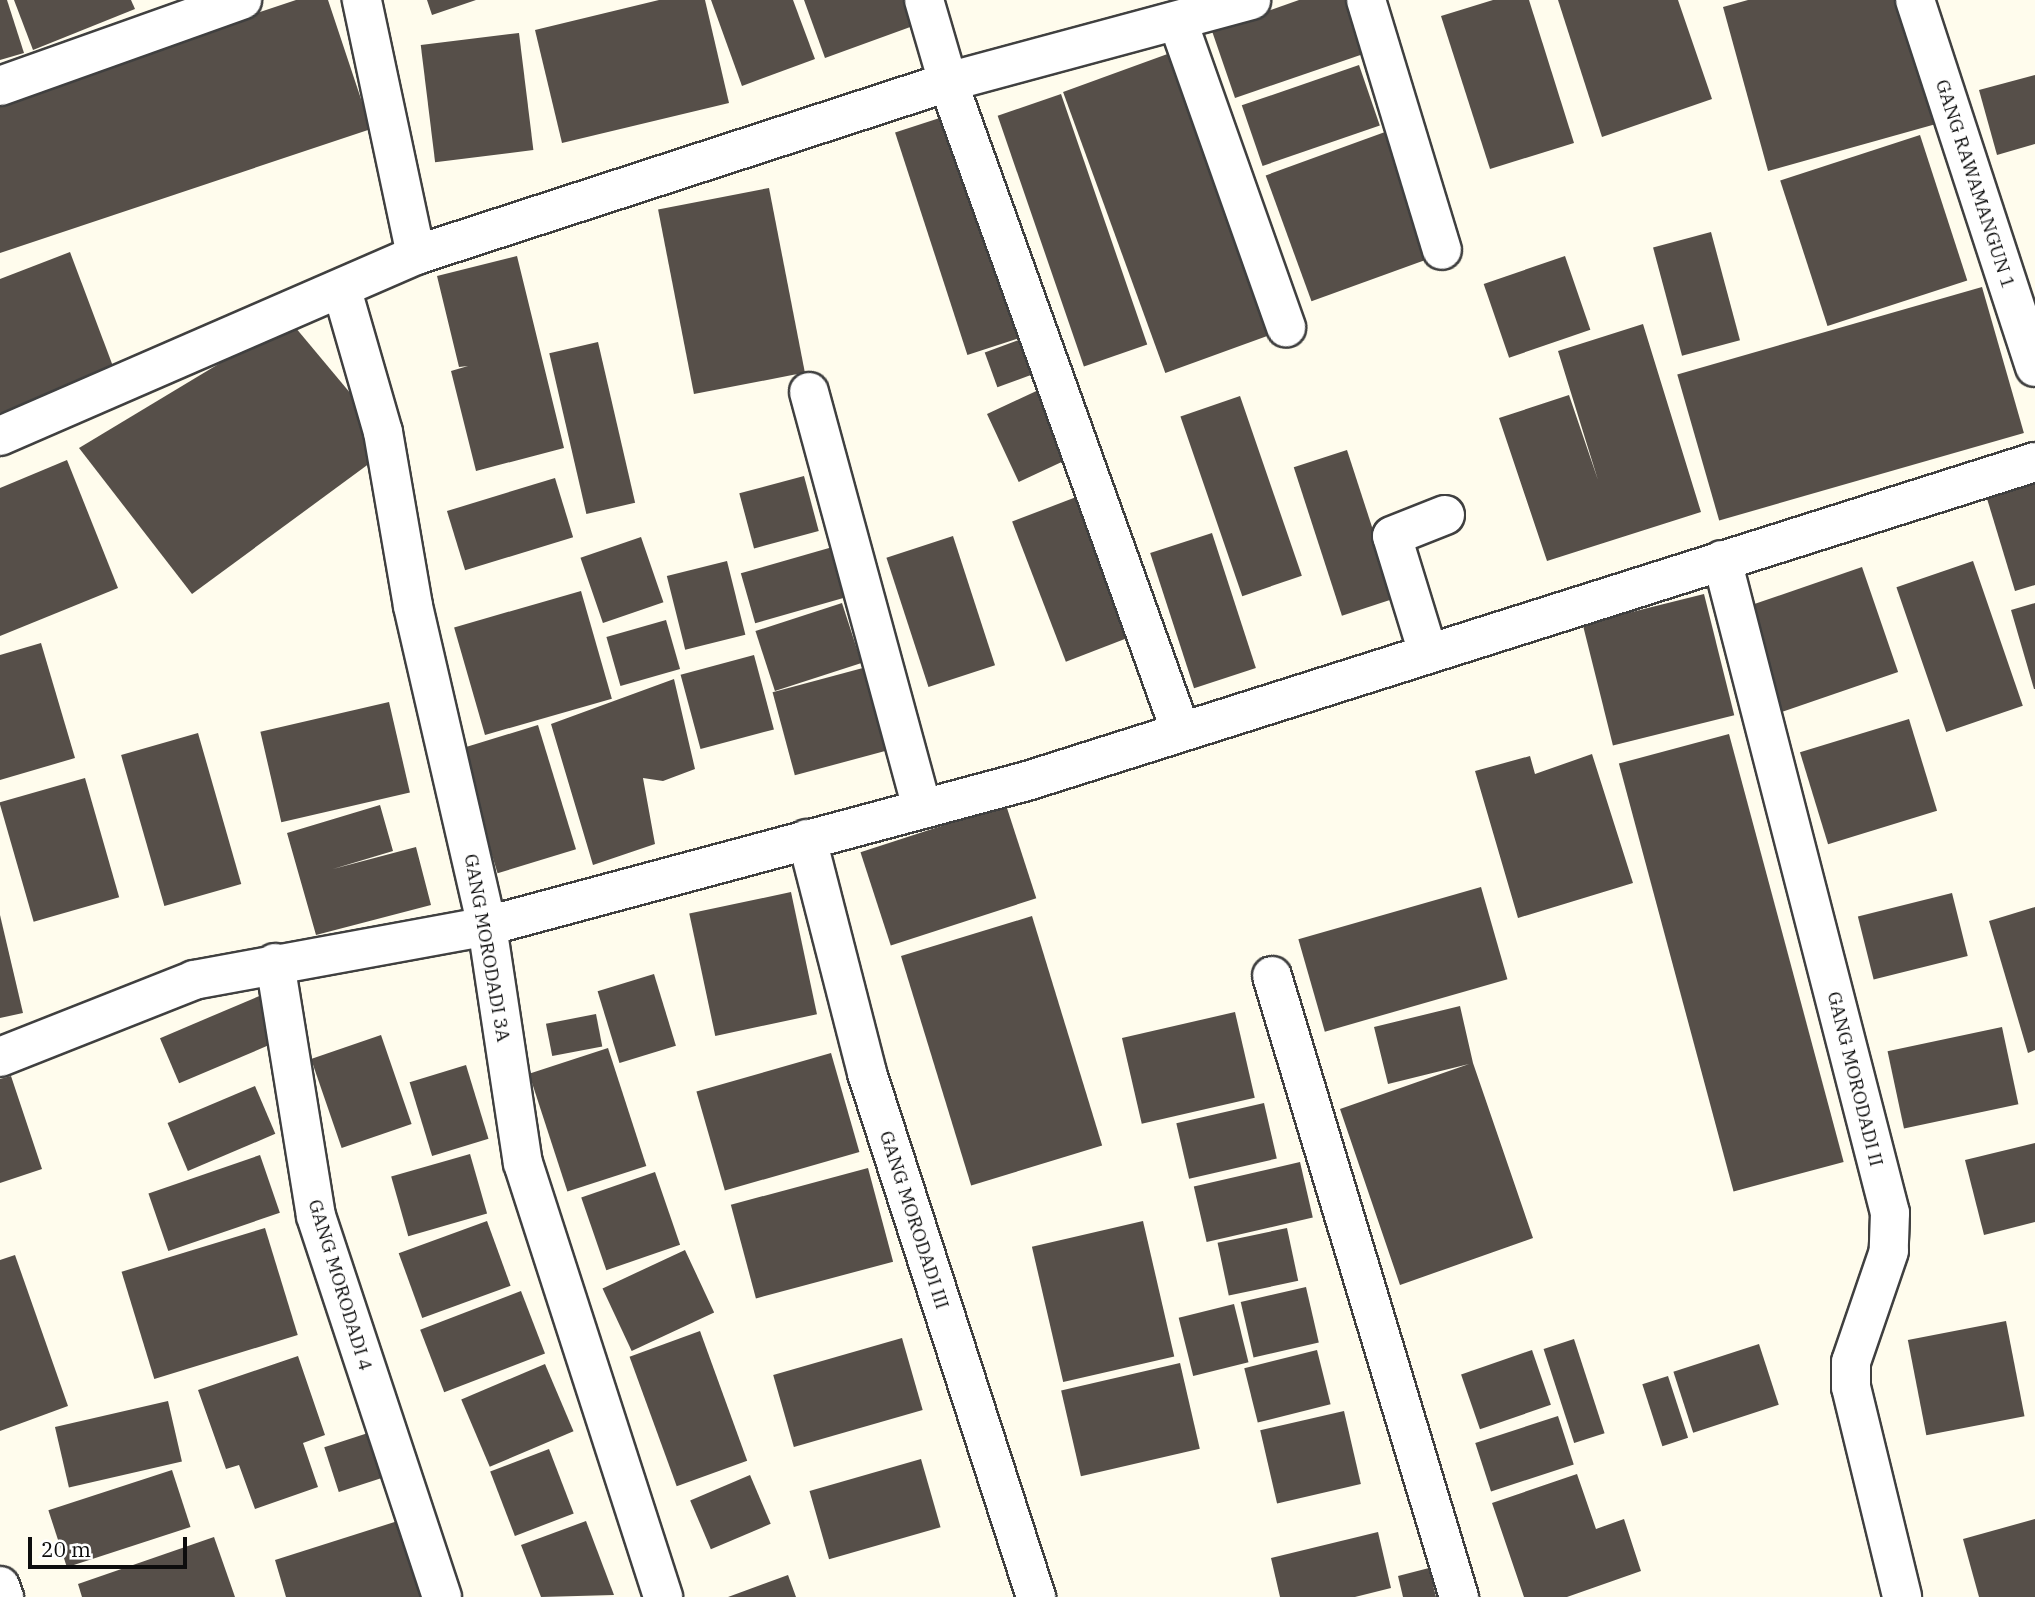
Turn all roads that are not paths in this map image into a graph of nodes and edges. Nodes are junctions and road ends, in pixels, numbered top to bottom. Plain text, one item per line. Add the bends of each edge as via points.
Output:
1 (242, 0) edge
2 (362, 0) edge
3 (925, 0) edge
4 (1251, 0) edge
5 (1366, 0) edge
6 (1915, 0) edge
7 (1178, 22) junction
8 (948, 82) junction
9 (0, 86) edge
10 (1442, 250) dead end
11 (416, 255) junction
12 (342, 290) junction
13 (1286, 327) dead end
14 (2035, 368) edge
15 (809, 392) dead end
16 (0, 436) edge
17 (2035, 462) edge
18 (1445, 515) dead end
19 (1722, 560) junction
20 (1428, 653) junction
21 (1181, 732) junction
22 (922, 809) junction
23 (807, 839) junction
24 (486, 926) junction
25 (275, 963) junction
26 (1272, 976) dead end
27 (0, 1057) edge
28 (0, 1586) edge
29 (4, 1597) edge
30 (442, 1597) edge
31 (663, 1597) edge
32 (1036, 1597) edge
33 (1459, 1597) edge
34 (1902, 1597) edge

1 - 9 street
2 - 11 street
3 - 8 street
4 - 7 street
5 - 10 street
6 - 14 street, GANG RAWAMANGUN 1
7 - 8 street
7 - 13 street
8 - 11 street
8 - 21 street
11 - 12 street
12 - 16 street
12 - 24 street, GANG MORODADI 3A via 383,432 413,606
15 - 22 street
17 - 19 street
18 - 20 street via 1392,536
19 - 20 street
19 - 34 street, GANG MORODADI II via 1889,1213 1889,1251 1851,1362 1851,1387
20 - 21 street
21 - 22 street
22 - 23 street
23 - 24 street
23 - 32 street, GANG MORODADI III via 867,1073
24 - 25 street
24 - 31 street, GANG MORODADI 3A via 523,1163
25 - 27 street via 194,980
25 - 30 street, GANG MORODADI 4 via 316,1216
26 - 33 street
28 - 29 street

